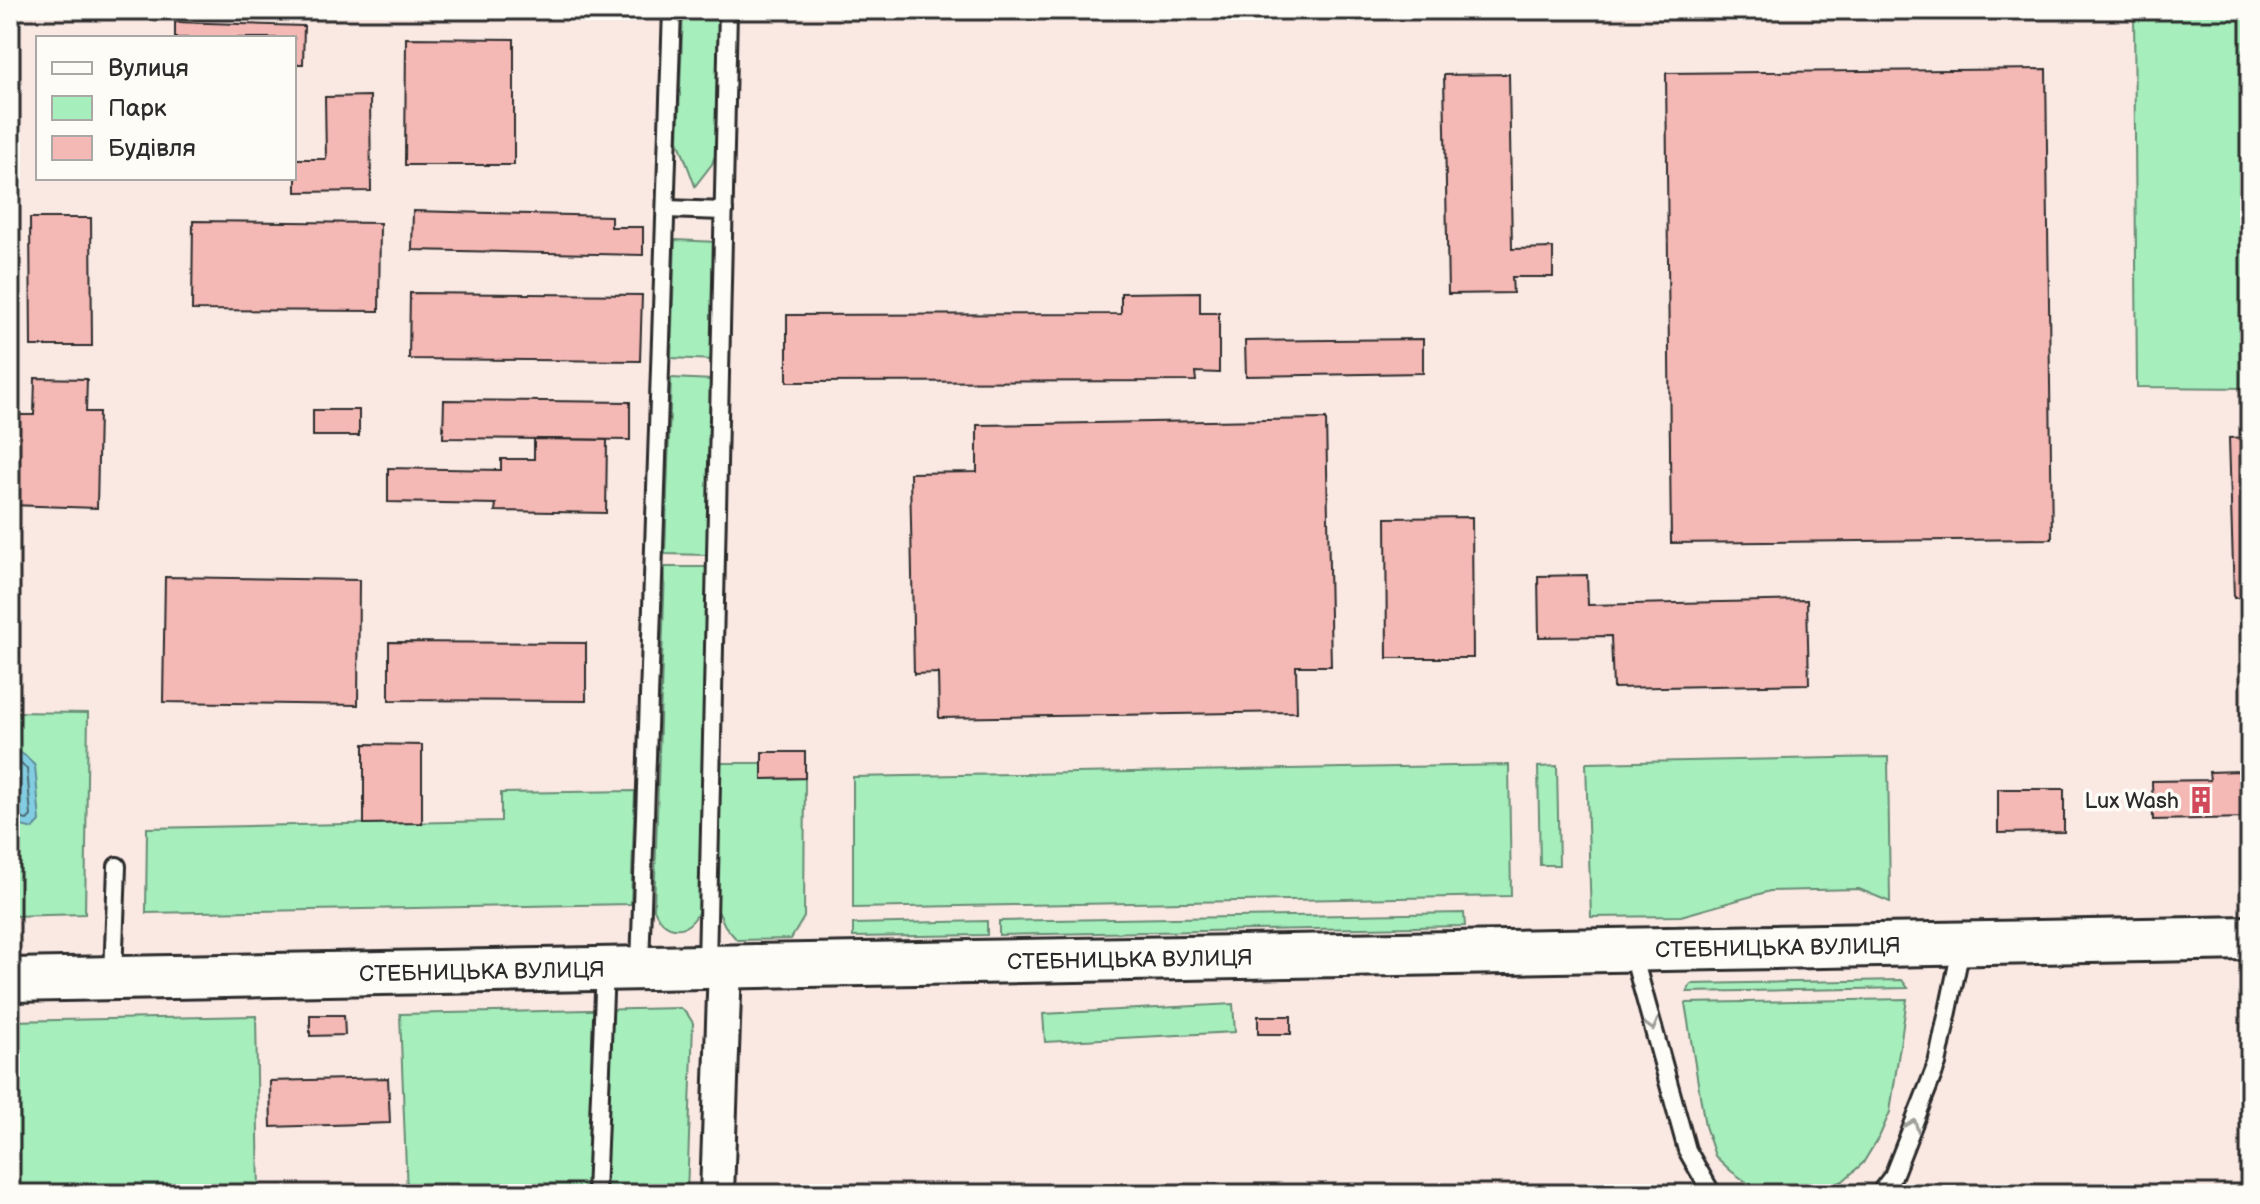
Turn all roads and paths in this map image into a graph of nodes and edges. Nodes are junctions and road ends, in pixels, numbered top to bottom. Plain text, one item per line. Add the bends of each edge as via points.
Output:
1 (672, 10) edge
2 (728, 10) edge
3 (666, 209) junction
4 (724, 211) junction
5 (117, 866) dead end
6 (2250, 938) edge
7 (1963, 943) junction
8 (1632, 949) junction
9 (716, 966) junction
10 (623, 968) junction
11 (113, 978) junction
12 (10, 980) edge
13 (596, 1194) edge
14 (717, 1194) edge
15 (1712, 1194) edge
16 (1879, 1194) edge

1 - 3 lane
2 - 4 lane
3 - 4 lane
3 - 10 lane
4 - 9 lane
5 - 11 lane
6 - 7 street, СТЕБНИЦЬКА ВУЛИЦЯ
7 - 8 street, СТЕБНИЦЬКА ВУЛИЦЯ
16 -> 7 lane via 1893,1176 1937,1064
8 - 9 street, СТЕБНИЦЬКА ВУЛИЦЯ
8 -> 15 lane via 1687,1150
9 - 10 street, СТЕБНИЦЬКА ВУЛИЦЯ
9 - 14 street
10 - 11 street, СТЕБНИЦЬКА ВУЛИЦЯ
10 - 13 lane
11 - 12 street, СТЕБНИЦЬКА ВУЛИЦЯ

